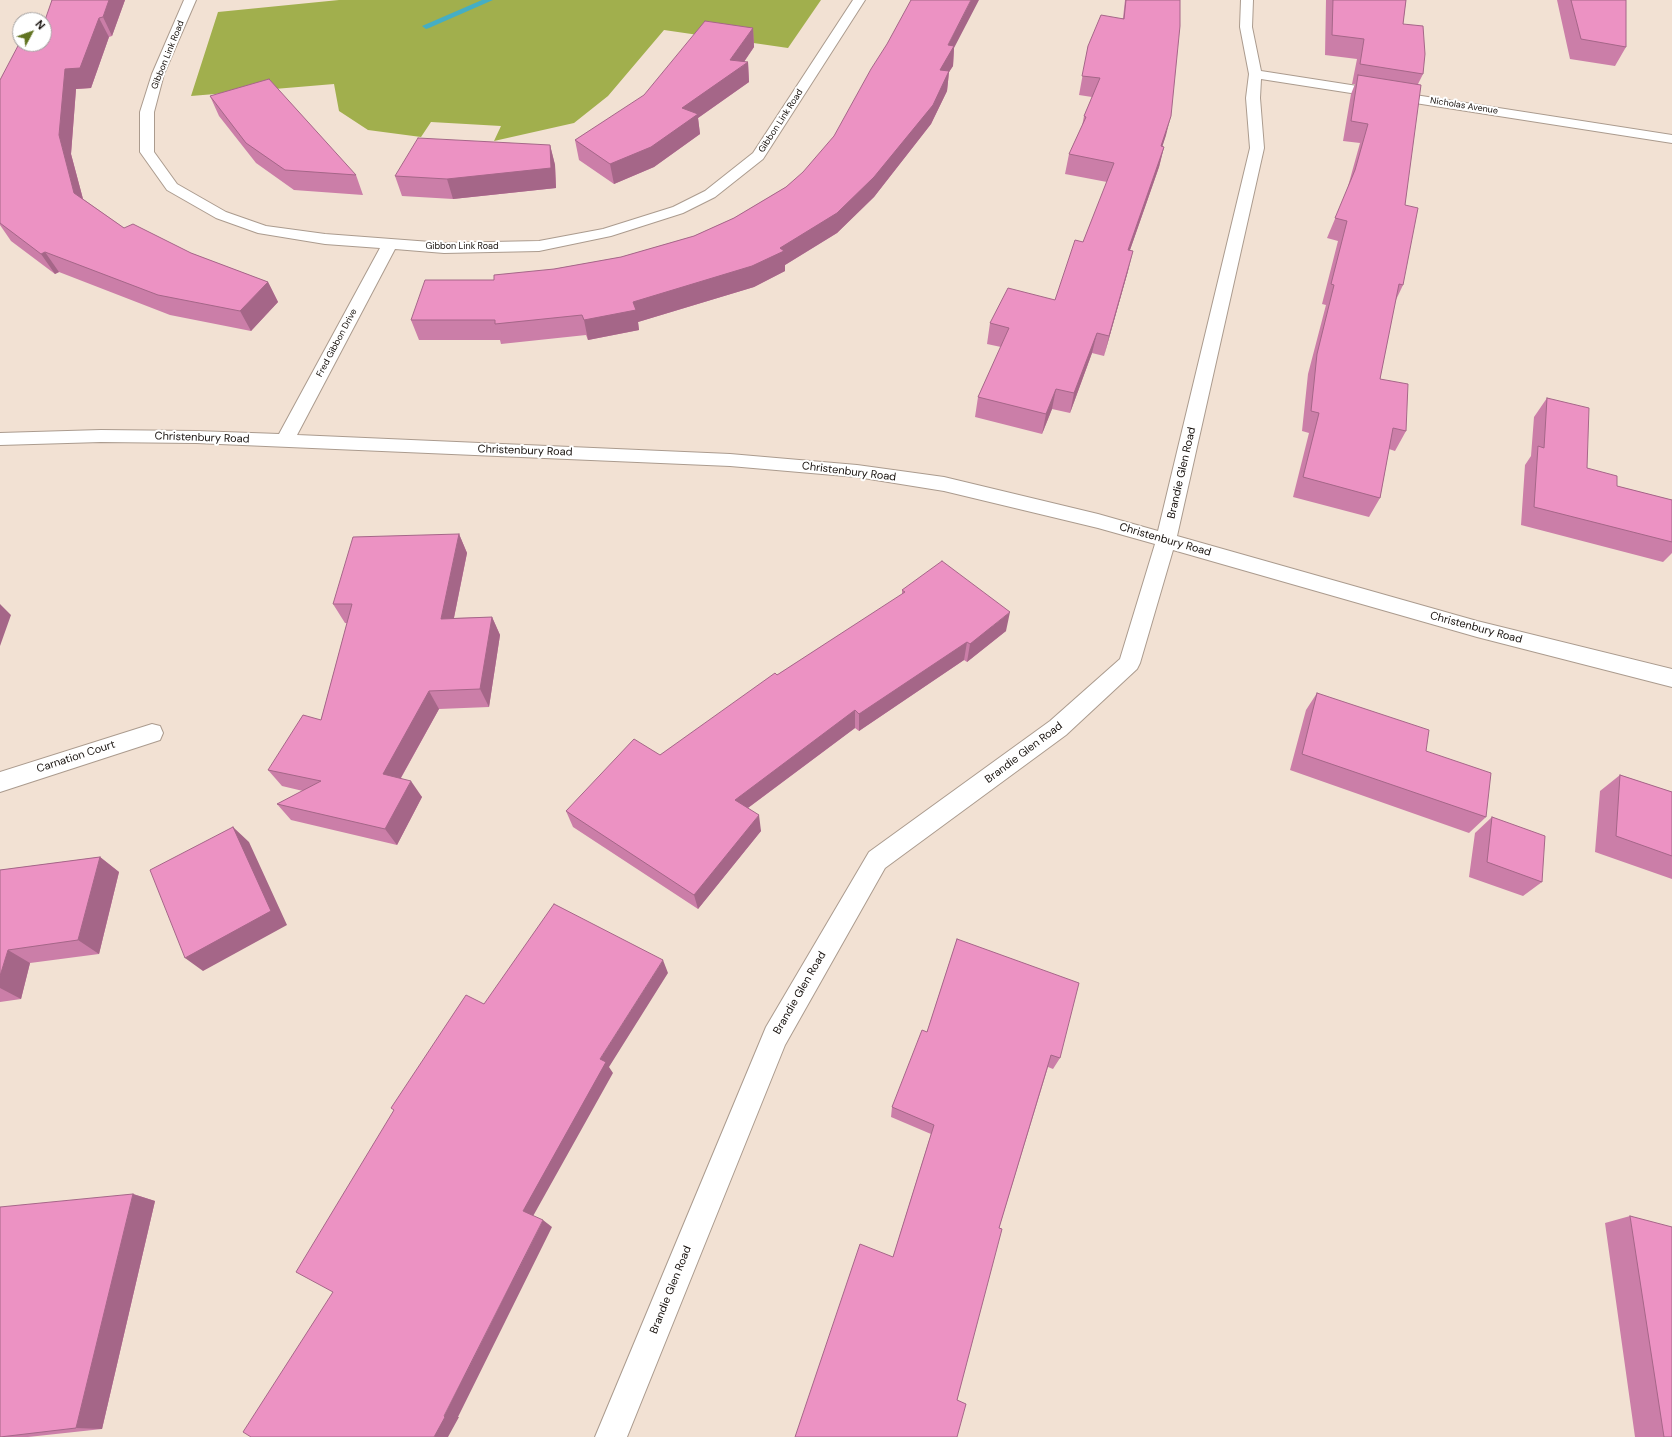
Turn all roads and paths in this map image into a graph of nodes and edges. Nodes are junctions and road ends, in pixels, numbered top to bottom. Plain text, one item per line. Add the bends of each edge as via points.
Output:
1 (190, 0) edge
2 (859, 0) edge
3 (1247, 0) edge
4 (1255, 74) junction
5 (1672, 139) edge
6 (389, 245) junction
7 (0, 439) edge
8 (285, 441) junction
9 (1166, 540) junction
10 (1672, 678) edge
11 (152, 733) dead end
12 (0, 782) edge
13 (611, 1437) edge

1 - 6 street, Gibbon Link Road via 158,74 146,112 147,152 172,187 221,215 263,230
2 - 6 street, Gibbon Link Road via 758,156 710,194 678,210 606,233 539,246 444,248
3 - 4 street, Brandie Glen Road via 1246,27
4 - 5 street, Nicholas Avenue
4 - 9 street, Brandie Glen Road via 1253,98 1258,148
6 - 8 street, Fred Gibbon Drive
7 - 8 street, Christenbury Road via 101,436
8 - 9 street, Christenbury Road via 730,460 857,471 944,484
9 - 10 street, Christenbury Road via 1477,629
9 - 13 street, Brandie Glen Road via 1129,663 1058,728 877,860 775,1036
11 - 12 street, Carnation Court

